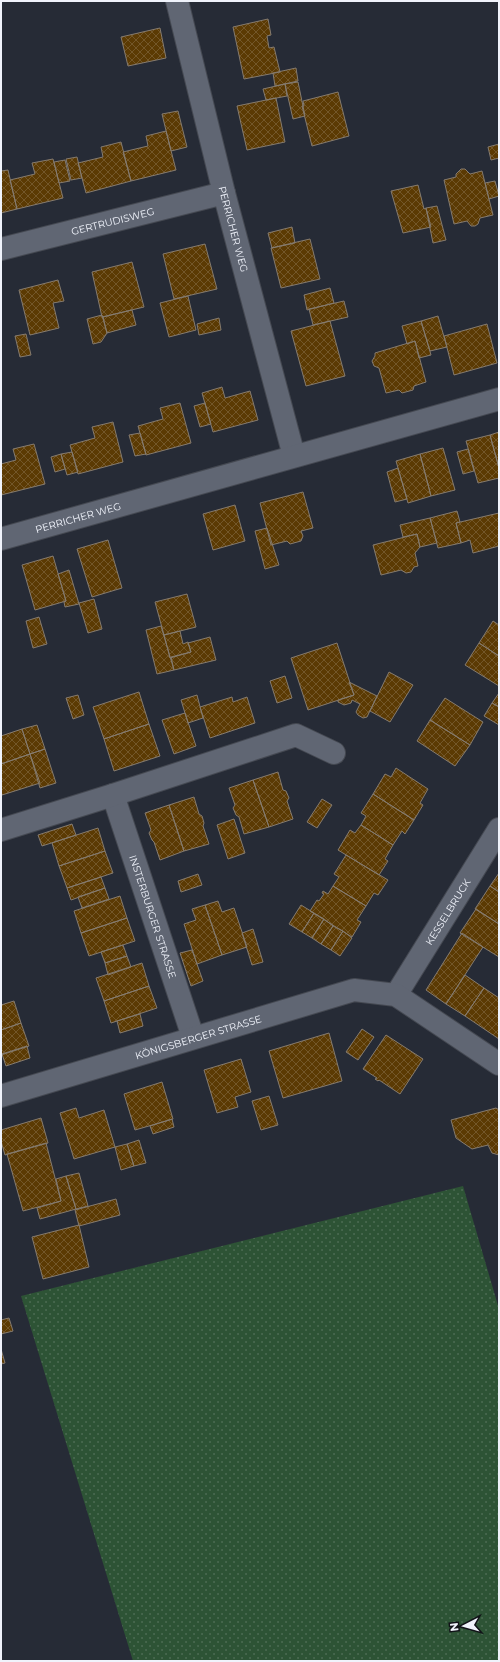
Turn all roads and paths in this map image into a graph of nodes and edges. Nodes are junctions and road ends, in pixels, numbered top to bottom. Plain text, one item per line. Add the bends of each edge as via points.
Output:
1 (177, 1) edge
2 (224, 193) junction
3 (1, 249) edge
4 (499, 399) edge
5 (294, 456) junction
6 (1, 539) edge
7 (334, 753) dead end
8 (112, 795) junction
9 (499, 829) edge
10 (1, 830) edge
11 (396, 995) junction
12 (193, 1037) junction
13 (499, 1064) edge
14 (1, 1096) edge

1 - 2 street, PERRICHER WEG
2 - 3 street, GERTRUDISWEG
2 - 5 street, PERRICHER WEG
4 - 5 street, PERRICHER WEG
5 - 6 street, PERRICHER WEG
7 - 8 street via 296,735
8 - 10 street
8 - 12 street, INSTERBURGER STRASSE
9 - 11 street, KESSELBRUCK
11 - 12 street, KÖNIGSBERGER STRASSE via 354,990
11 - 13 street
12 - 14 street, KÖNIGSBERGER STRASSE

